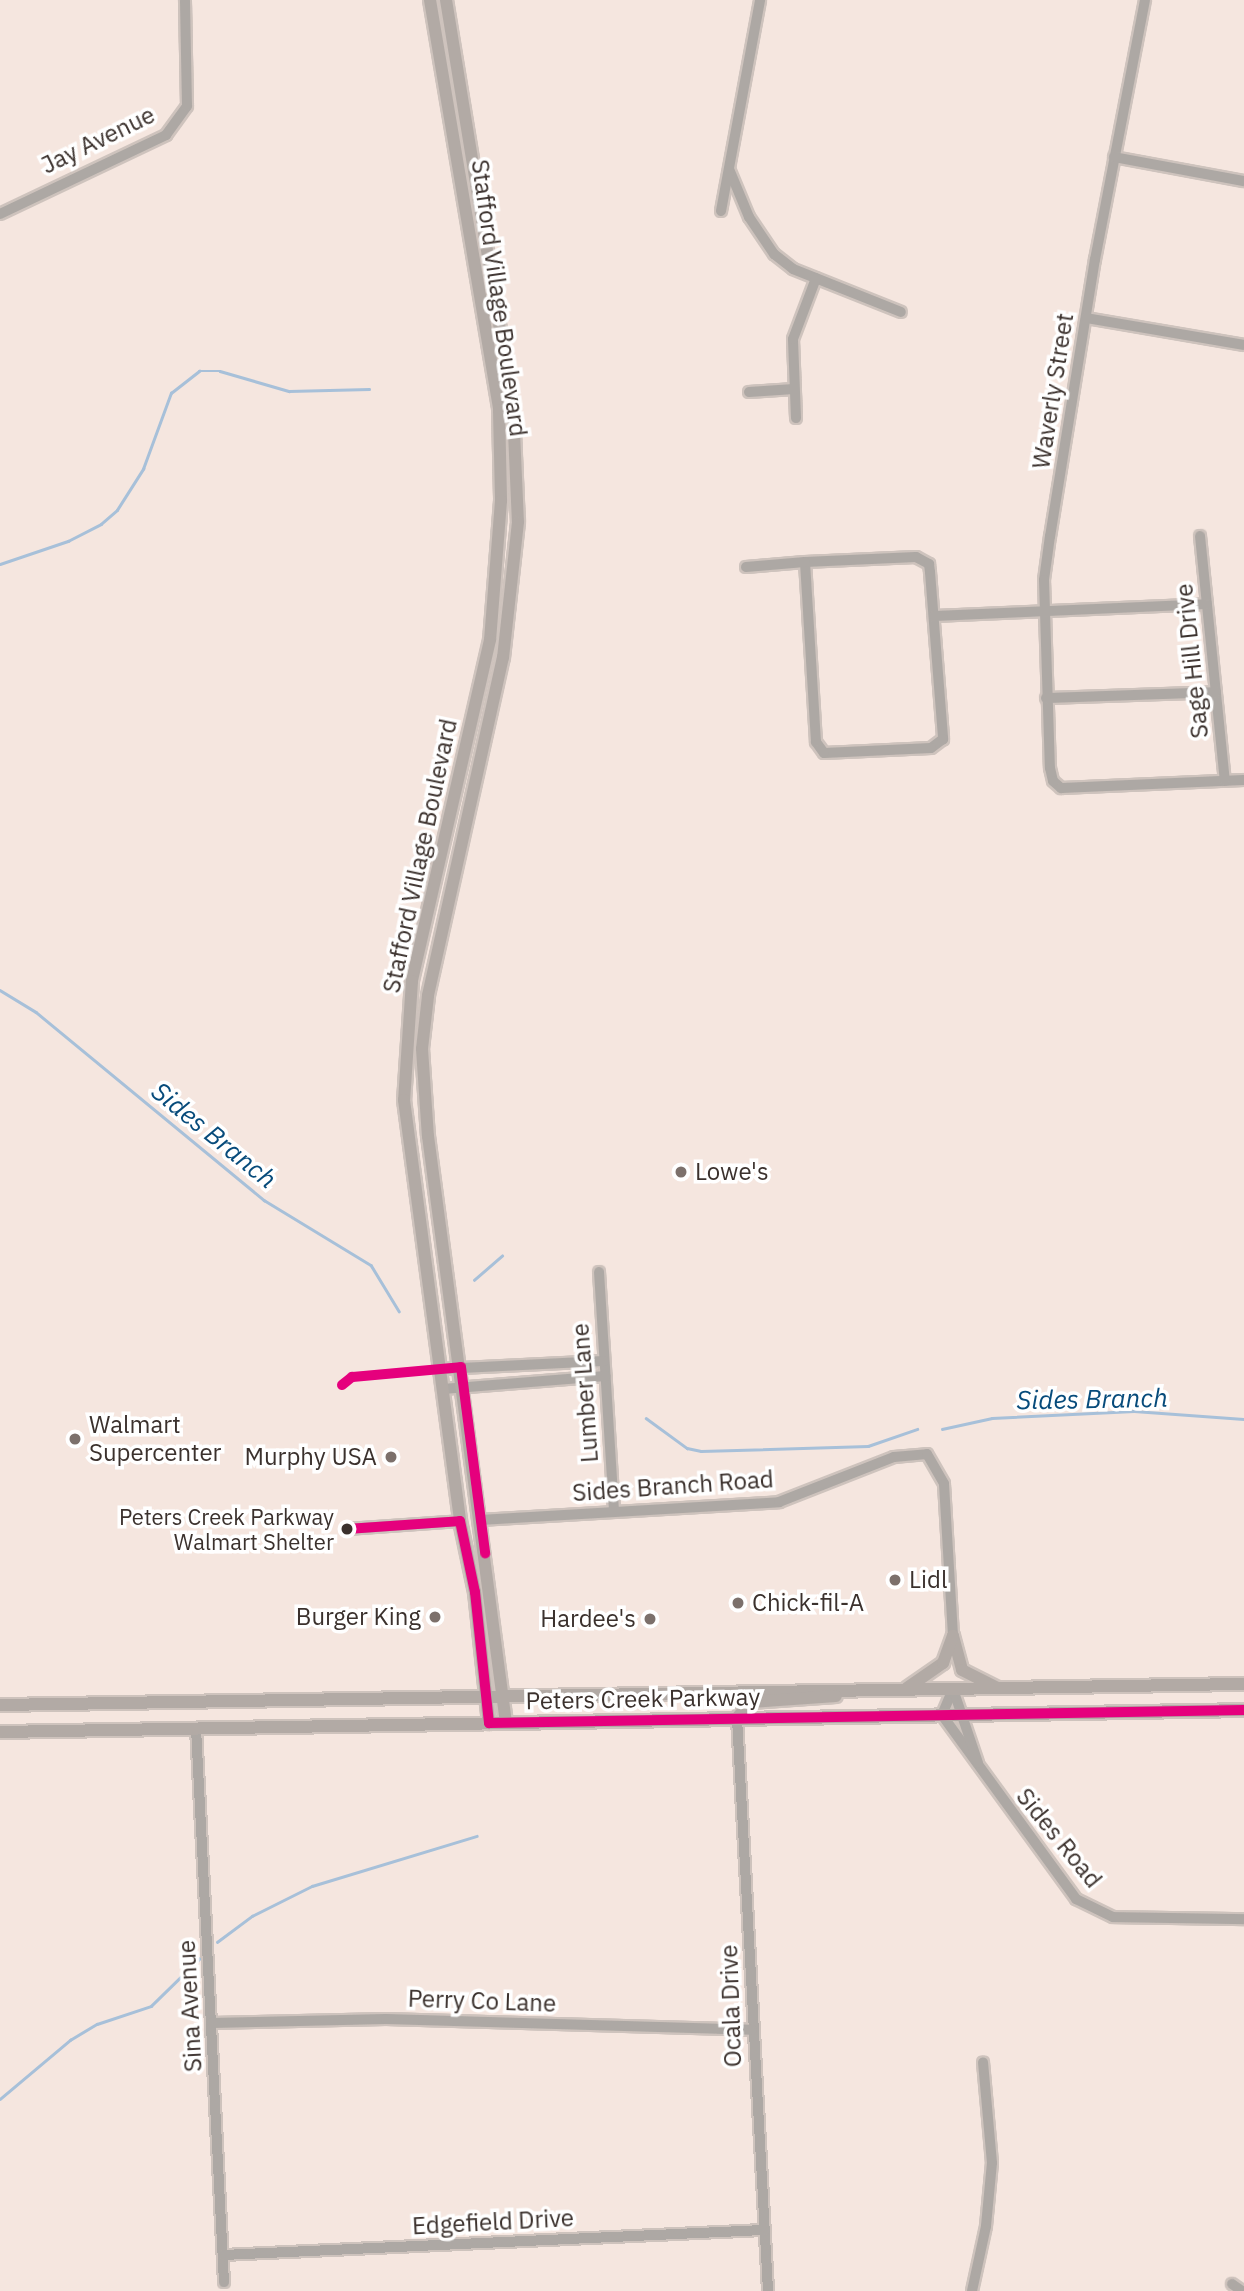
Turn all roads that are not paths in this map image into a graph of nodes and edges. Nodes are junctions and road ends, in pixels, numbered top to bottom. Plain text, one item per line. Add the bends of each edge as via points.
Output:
1 (185, 0) edge
2 (430, 0) edge
3 (446, 0) edge
4 (760, 0) edge
5 (1145, 0) edge
6 (1114, 157) junction
7 (729, 169) junction
8 (1244, 181) edge
9 (721, 211) dead end
10 (0, 214) edge
11 (816, 278) junction
12 (901, 312) dead end
13 (1086, 318) junction
14 (1244, 345) edge
15 (794, 390) junction
16 (749, 392) dead end
17 (796, 418) dead end
18 (1200, 536) dead end
19 (805, 562) junction
20 (746, 566) dead end
21 (1207, 604) junction
22 (1045, 608) junction
23 (934, 616) junction
24 (1216, 692) junction
25 (1046, 698) junction
26 (1244, 780) edge
27 (1225, 781) junction
28 (599, 1272) dead end
29 (604, 1361) junction
30 (533, 1363) junction
31 (461, 1367) junction
32 (441, 1370) junction
33 (605, 1376) junction
34 (534, 1380) junction
35 (463, 1387) junction
36 (443, 1389) junction
37 (614, 1511) junction
38 (480, 1520) junction
39 (460, 1521) junction
40 (347, 1529) dead end
41 (953, 1636) junction
42 (1244, 1684) edge
43 (997, 1688) junction
44 (953, 1689) junction
45 (902, 1690) junction
46 (853, 1691) junction
47 (487, 1696) junction
48 (505, 1696) junction
49 (0, 1705) edge
50 (1244, 1710) edge
51 (965, 1714) junction
52 (943, 1715) junction
53 (737, 1718) junction
54 (489, 1723) junction
55 (506, 1723) junction
56 (196, 1728) junction
57 (0, 1732) edge
58 (979, 1769) junction
59 (1244, 1919) edge
60 (212, 2023) junction
61 (752, 2030) junction
62 (983, 2062) dead end
63 (764, 2230) junction
64 (223, 2255) junction
65 (224, 2282) dead end
66 (768, 2291) edge
67 (972, 2291) edge

1 - 10 street, Jay Avenue via 187,106 166,135
2 - 32 main road, Stafford Village Boulevard via 499,410 501,501 490,640 412,981 405,1031 404,1100
3 - 31 main road, Stafford Village Boulevard via 508,373 518,482 515,566 505,645 428,996 422,1049 428,1136
4 - 7 street
5 - 6 street, Waverly Street
6 - 8 street
6 - 13 street, Waverly Street
7 - 9 street
7 - 11 street via 749,217 769,248 793,269
11 - 12 street
11 - 15 street via 793,340
13 - 14 street
13 - 22 street, Waverly Street via 1050,536
15 - 16 street
15 - 17 street
18 - 21 street, Sage Hill Drive
19 - 20 street
19 - 23 street via 916,556 929,564
19 - 23 street via 816,742 824,753 939,745 943,730
21 - 22 street
21 - 24 street, Sage Hill Drive
22 - 23 street
22 - 25 street, Waverly Street
24 - 25 street
24 - 27 street, Sage Hill Drive
25 - 27 street, Waverly Street via 1049,768 1061,788
26 - 27 street
28 - 29 street, Lumber Lane
29 - 30 street
29 - 33 street, Lumber Lane
30 - 31 street
30 - 34 street
31 - 32 street
31 - 35 main road, Stafford Village Boulevard
32 - 36 main road, Stafford Village Boulevard
33 - 34 street
33 - 37 street, Lumber Lane
34 - 35 street
35 - 36 street
35 - 38 main road, Stafford Village Boulevard
36 - 39 main road, Stafford Village Boulevard
37 - 38 street, Sides Branch Road
37 - 41 street, Sides Branch Road via 779,1502 894,1457 927,1454 944,1484
38 - 48 main road, Stafford Village Boulevard
39 - 40 street
39 - 47 main road, Stafford Village Boulevard
41 - 43 main road via 962,1670
41 - 45 main road via 943,1663
42 - 43 main road, Peters Creek Parkway
43 - 44 main road, Peters Creek Parkway
44 - 45 main road, Peters Creek Parkway
44 - 51 street, Sides Road
44 - 52 street
45 - 46 main road, Peters Creek Parkway
46 - 48 main road, Peters Creek Parkway
46 - 53 main road via 821,1700 751,1702
47 - 48 main road, Peters Creek Parkway
47 - 49 main road, Peters Creek Parkway
47 - 54 main road, Stafford Village Boulevard
48 - 55 main road, Stafford Village Boulevard
50 - 51 main road, Peters Creek Parkway
51 - 52 main road, Peters Creek Parkway
51 - 58 street, Sides Road
52 - 53 main road, Peters Creek Parkway
52 - 58 street, Sides Road
53 - 55 main road, Peters Creek Parkway
53 - 61 street, Ocala Drive
54 - 55 main road, Peters Creek Parkway
54 - 56 main road, Peters Creek Parkway
56 - 57 main road, Peters Creek Parkway
56 - 60 street, Sina Avenue
58 - 59 street, Sides Road via 1058,1878 1092,1910 1134,1919
60 - 61 street, Perry Co Lane via 386,2020
60 - 64 street, Sina Avenue
61 - 63 street, Ocala Drive
62 - 67 street via 992,2163 986,2226
63 - 64 street, Edgefield Drive
63 - 66 street, Ocala Drive
64 - 65 street, Sina Avenue

